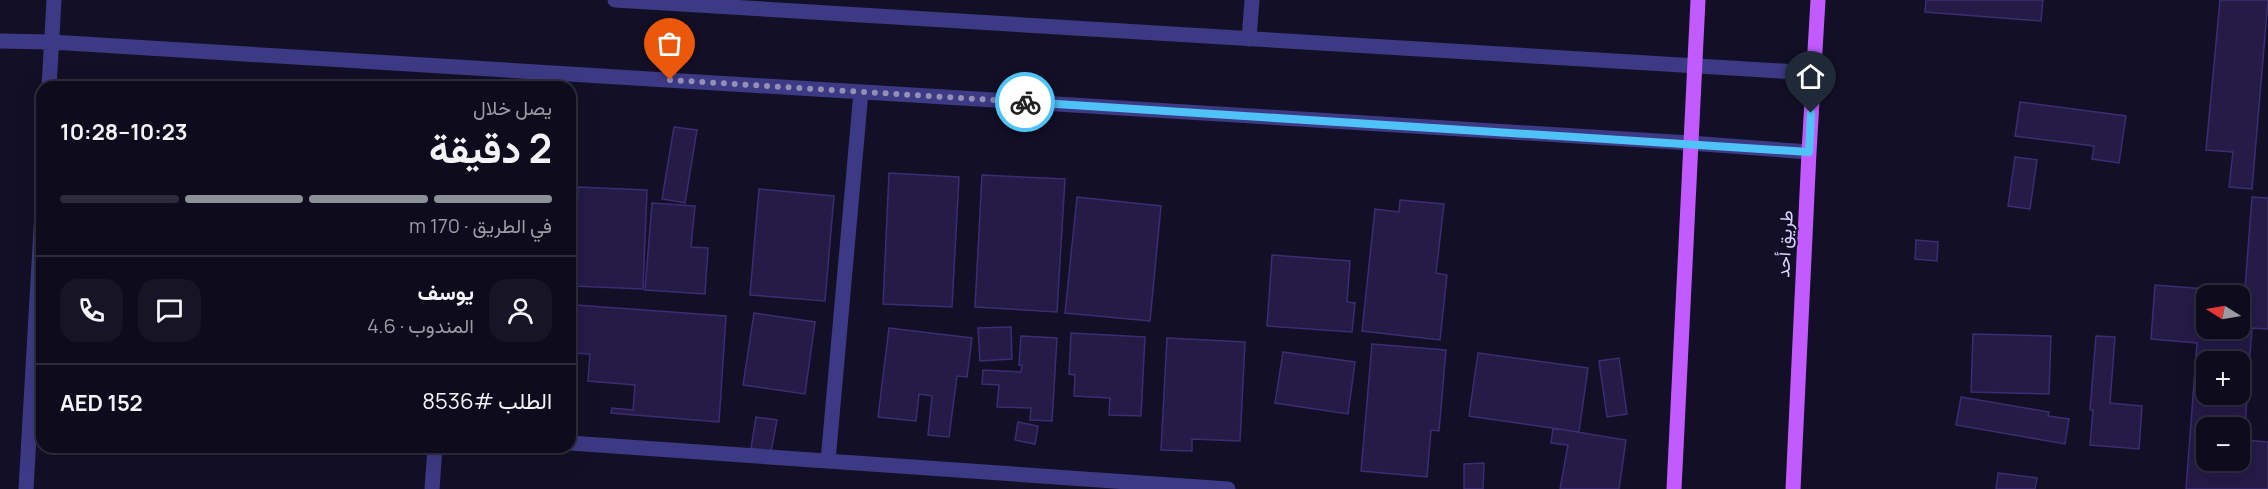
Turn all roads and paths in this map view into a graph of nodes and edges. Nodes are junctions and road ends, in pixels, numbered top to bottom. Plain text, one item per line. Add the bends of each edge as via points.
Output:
1 (54, 0) edge
2 (615, 0) edge
3 (1252, 0) edge
4 (1698, 0) edge
5 (1818, 0) edge
6 (1249, 39) junction
7 (0, 41) edge
8 (51, 42) junction
9 (1695, 67) junction
10 (1813, 73) junction
11 (49, 81) edge
12 (861, 92) junction
13 (1690, 143) junction
14 (1809, 152) junction
15 (36, 414) edge
16 (576, 443) edge
17 (435, 453) edge
18 (828, 461) junction
19 (26, 489) edge
20 (432, 489) edge
21 (1228, 489) edge
22 (1674, 489) edge
23 (1793, 489) edge

1 - 8 street
2 - 6 street
3 - 6 street
4 - 9 main road
5 - 10 main road, طريق أحد
6 - 9 street
7 - 8 street
8 - 11 street
8 - 12 street
9 - 10 street
9 - 13 main road
10 - 14 main road, طريق أحد
12 - 13 street
12 - 18 street
13 - 14 street
13 - 22 main road
14 - 23 main road, طريق أحد
15 - 19 street
16 - 18 street
17 - 20 street
18 - 21 street

